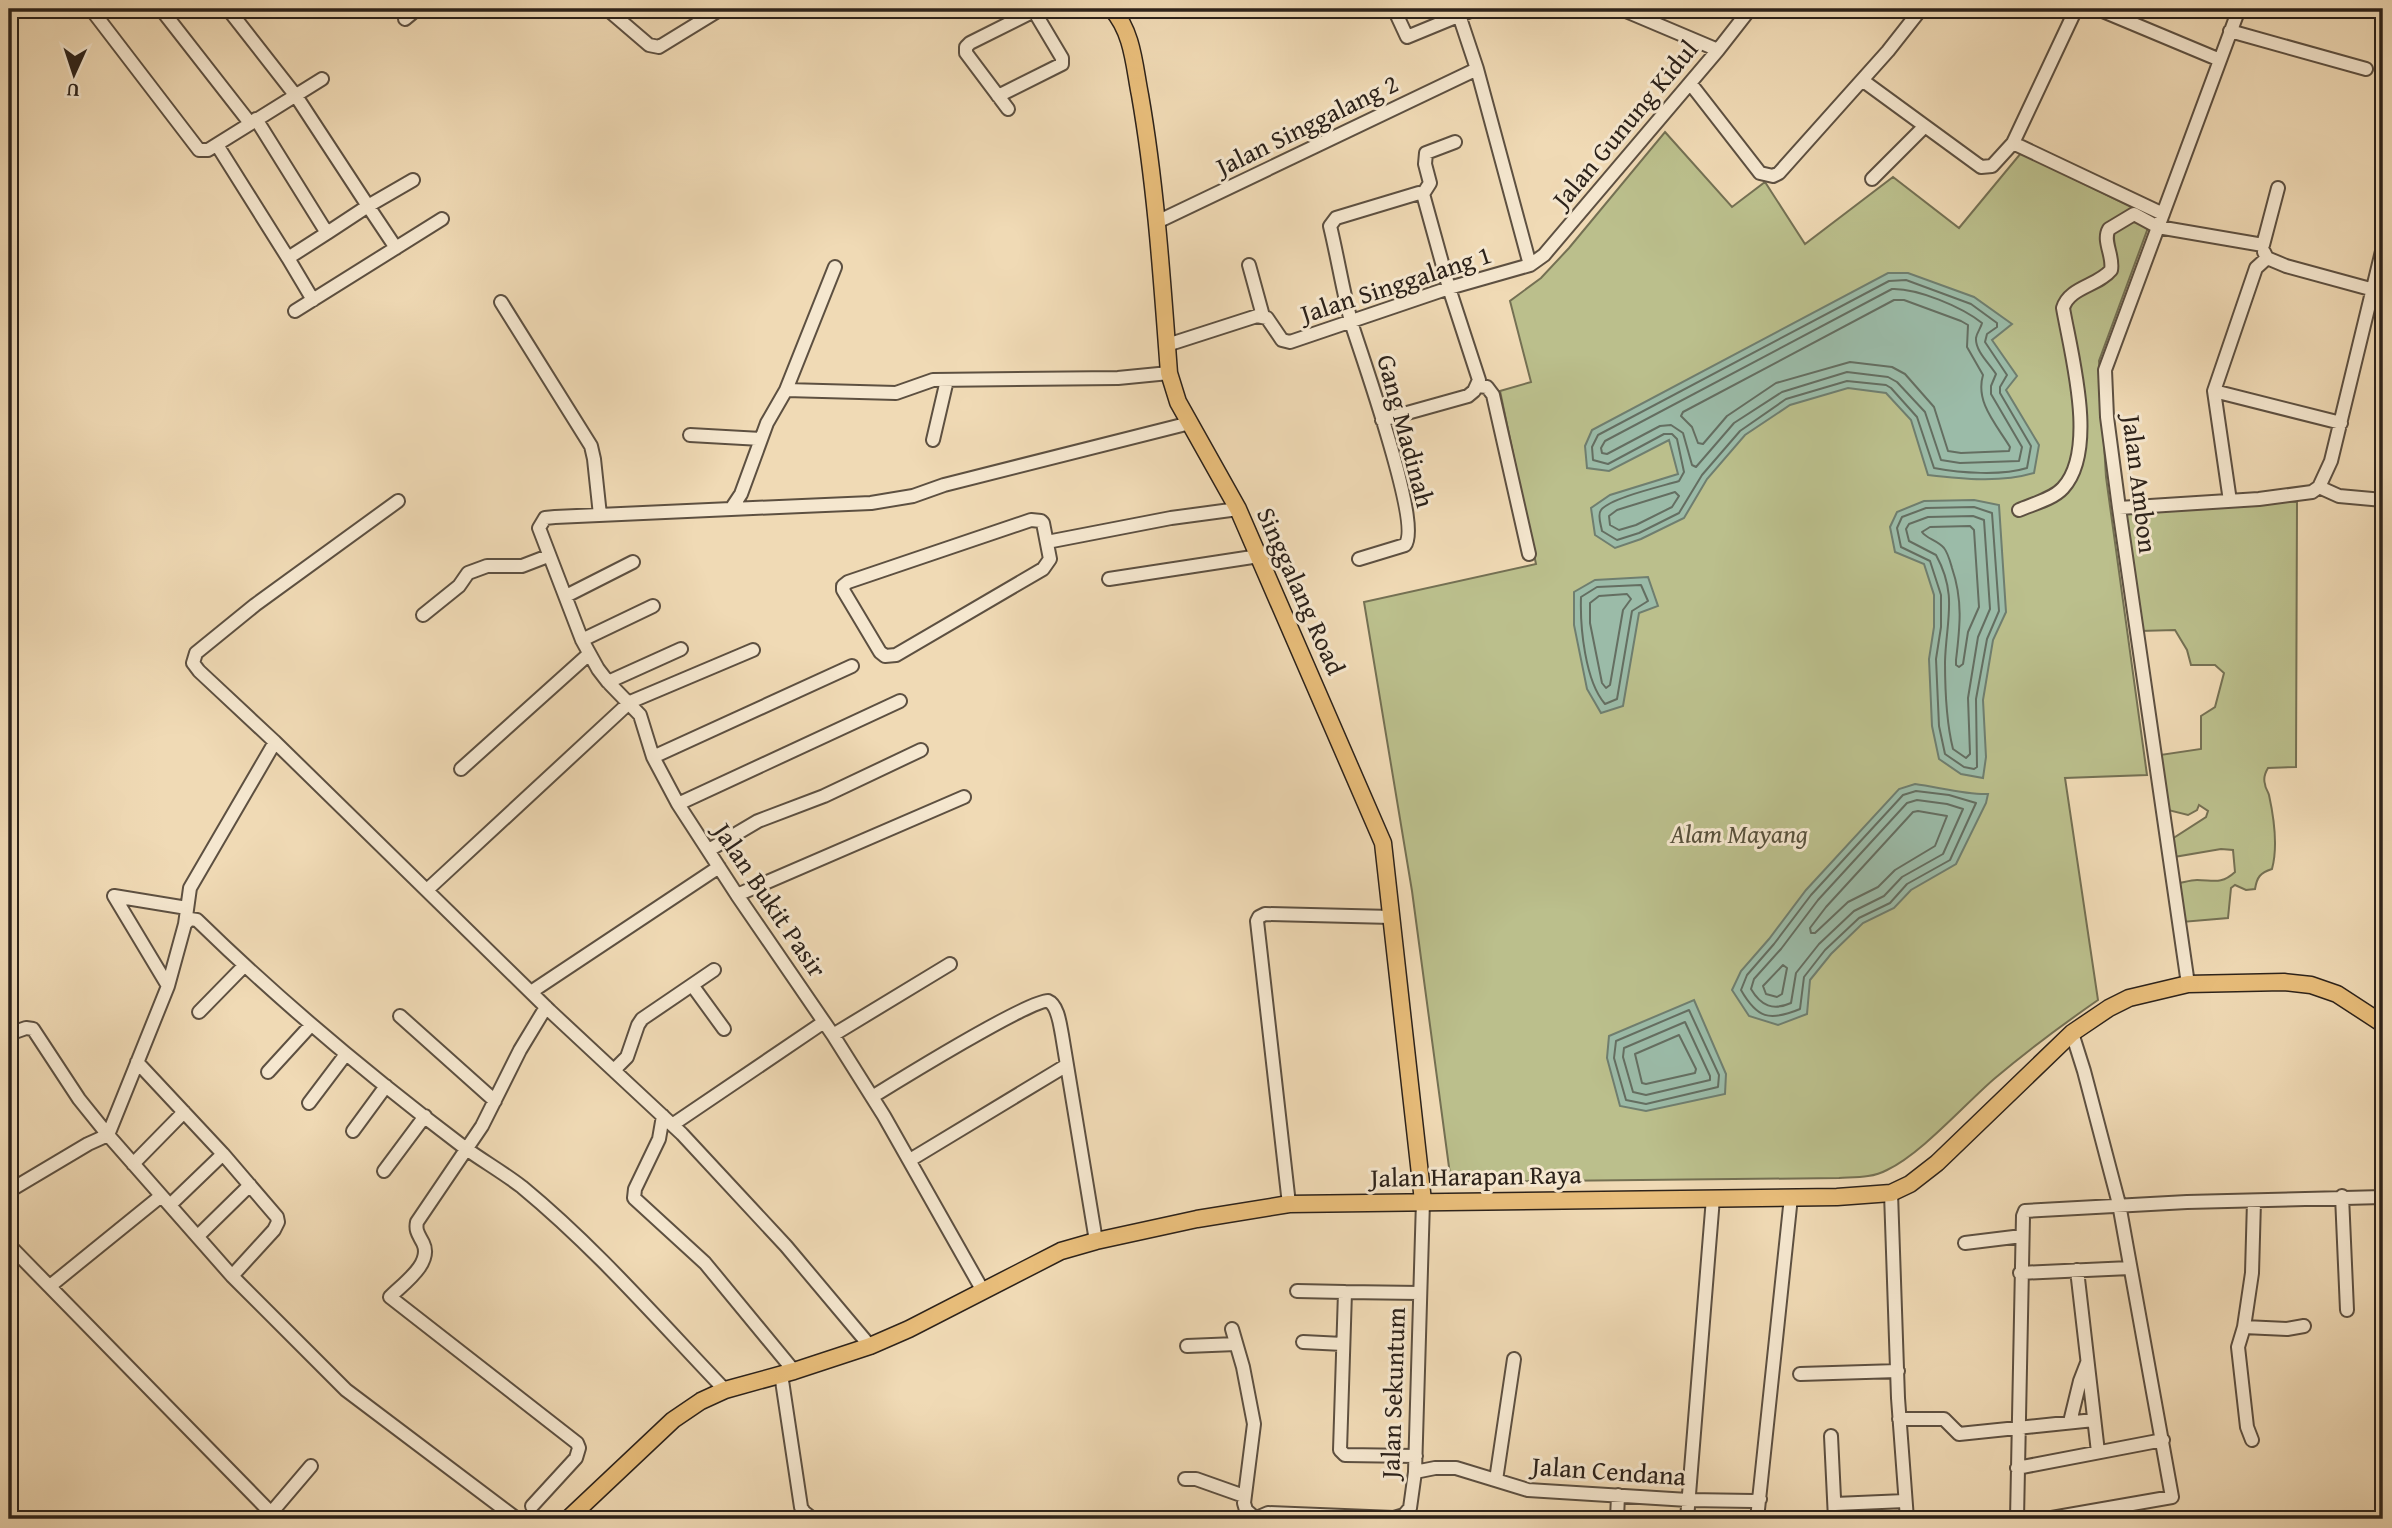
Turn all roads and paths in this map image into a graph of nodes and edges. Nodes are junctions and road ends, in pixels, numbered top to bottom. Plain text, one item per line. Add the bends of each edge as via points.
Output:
1 (91, 9) edge
2 (161, 9) edge
3 (228, 9) edge
4 (417, 9) edge
5 (607, 9) edge
6 (721, 9) edge
7 (1394, 9) edge
8 (1475, 9) edge
9 (1621, 9) edge
10 (1750, 9) edge
11 (1921, 9) edge
12 (2076, 9) edge
13 (2098, 9) edge
14 (1036, 10) edge
15 (2235, 10) edge
16 (1118, 11) edge
17 (1459, 13) edge
18 (405, 19) dead end
19 (2230, 31) junction
20 (1718, 50) junction
21 (2220, 60) junction
22 (1477, 69) junction
23 (2366, 69) dead end
24 (322, 79) dead end
25 (1862, 80) junction
26 (1690, 83) junction
27 (296, 96) junction
28 (998, 96) junction
29 (1007, 110) dead end
30 (253, 121) junction
31 (1925, 126) junction
32 (1455, 142) dead end
33 (2013, 143) junction
34 (217, 145) junction
35 (1872, 178) dead end
36 (413, 180) dead end
37 (2278, 188) dead end
38 (1423, 194) junction
39 (368, 206) junction
40 (2163, 214) junction
41 (442, 219) dead end
42 (1157, 222) junction
43 (2158, 227) junction
44 (327, 233) junction
45 (2263, 245) junction
46 (2383, 247) edge
47 (396, 248) junction
48 (288, 258) junction
49 (2267, 258) junction
50 (1249, 265) dead end
51 (1530, 265) junction
52 (835, 267) dead end
53 (1449, 288) junction
54 (2374, 290) junction
55 (313, 300) junction
56 (501, 302) dead end
57 (295, 311) dead end
58 (1263, 316) junction
59 (1352, 323) junction
60 (1167, 345) junction
61 (1169, 373) junction
62 (947, 380) junction
63 (1478, 386) junction
64 (786, 390) junction
65 (2214, 391) junction
66 (1382, 420) junction
67 (1190, 423) junction
68 (2341, 423) junction
69 (690, 435) dead end
70 (761, 439) junction
71 (933, 440) dead end
72 (2319, 487) junction
73 (2383, 500) edge
74 (398, 501) dead end
75 (2231, 501) junction
76 (2119, 508) junction
77 (731, 509) junction
78 (1238, 509) junction
79 (2019, 510) dead end
80 (600, 516) junction
81 (1047, 542) junction
82 (1529, 554) dead end
83 (548, 556) junction
84 (1259, 556) junction
85 (1359, 559) dead end
86 (633, 562) dead end
87 (1109, 579) dead end
88 (566, 596) junction
89 (653, 606) dead end
90 (423, 615) dead end
91 (582, 640) junction
92 (681, 649) dead end
93 (753, 650) dead end
94 (589, 654) junction
95 (852, 666) dead end
96 (608, 682) junction
97 (900, 701) dead end
98 (630, 702) junction
99 (275, 742) junction
100 (921, 750) dead end
101 (653, 757) junction
102 (461, 769) dead end
103 (964, 797) dead end
104 (678, 804) junction
105 (709, 850) junction
106 (719, 867) junction
107 (427, 890) junction
108 (737, 895) junction
109 (187, 908) junction
110 (1392, 917) junction
111 (191, 922) junction
112 (950, 964) dead end
113 (244, 966) junction
114 (713, 970) dead end
115 (2188, 984) junction
116 (691, 985) junction
117 (168, 986) junction
118 (531, 992) junction
119 (546, 1007) junction
120 (199, 1012) dead end
121 (400, 1016) dead end
122 (824, 1022) junction
123 (2383, 1024) edge
124 (311, 1026) junction
125 (724, 1029) dead end
126 (2072, 1033) junction
127 (9, 1034) edge
128 (833, 1035) junction
129 (346, 1054) junction
130 (137, 1062) junction
131 (1067, 1065) junction
132 (614, 1070) junction
133 (268, 1072) dead end
134 (386, 1086) junction
135 (872, 1097) junction
136 (495, 1101) junction
137 (309, 1103) dead end
138 (184, 1112) junction
139 (425, 1116) junction
140 (668, 1121) junction
141 (353, 1130) dead end
142 (108, 1135) junction
143 (466, 1149) junction
144 (223, 1154) junction
145 (910, 1160) junction
146 (133, 1164) junction
147 (384, 1171) dead end
148 (250, 1185) junction
149 (9, 1191) edge
150 (1891, 1193) junction
151 (2342, 1196) junction
152 (2383, 1196) edge
153 (1790, 1197) junction
154 (1713, 1198) junction
155 (165, 1200) junction
156 (2254, 1200) junction
157 (1423, 1201) junction
158 (1289, 1203) junction
159 (2119, 1205) junction
160 (198, 1236) junction
161 (2022, 1236) junction
162 (1096, 1241) junction
163 (1965, 1243) dead end
164 (9, 1245) edge
165 (2130, 1268) junction
166 (2077, 1270) junction
167 (2020, 1273) junction
168 (232, 1276) junction
169 (50, 1286) junction
170 (983, 1290) junction
171 (1297, 1291) dead end
172 (1345, 1292) junction
173 (1420, 1293) junction
174 (2347, 1310) dead end
175 (2304, 1326) dead end
176 (2245, 1327) junction
177 (1232, 1329) dead end
178 (1303, 1342) dead end
179 (1236, 1344) junction
180 (1343, 1344) junction
181 (870, 1346) junction
182 (1188, 1346) dead end
183 (1514, 1359) dead end
184 (2087, 1363) junction
185 (1898, 1371) junction
186 (788, 1373) junction
187 (1800, 1374) dead end
188 (724, 1390) junction
189 (1899, 1419) junction
190 (2094, 1420) junction
191 (2070, 1422) junction
192 (2019, 1428) junction
193 (1831, 1436) dead end
194 (2163, 1440) junction
195 (2252, 1440) dead end
196 (2098, 1452) junction
197 (1416, 1457) junction
198 (311, 1466) dead end
199 (2017, 1468) junction
200 (1415, 1472) junction
201 (1185, 1479) dead end
202 (1496, 1480) junction
203 (1618, 1495) junction
204 (1244, 1496) junction
205 (1760, 1499) junction
206 (1688, 1500) junction
207 (1905, 1502) junction
208 (531, 1506) dead end
209 (1835, 1514) edge
210 (274, 1516) edge
211 (1339, 1517) edge
212 (517, 1519) edge
213 (568, 1519) edge
214 (813, 1519) edge
215 (1254, 1519) edge
216 (1616, 1519) edge
217 (1686, 1519) edge
218 (1757, 1519) edge
219 (1820, 1519) edge
220 (1907, 1519) edge
221 (2017, 1519) edge
222 (2046, 1519) edge

1 - 34 street via 199,150
2 - 30 street
3 - 27 street
4 - 18 street
5 - 6 street via 649,45 659,47
7 - 17 street via 1407,37
8 - 17 street
9 - 20 street
10 - 20 street, Jalan Gunung Kidul
11 - 25 street
12 - 33 street
13 - 21 street
14 - 28 street via 1062,64
14 - 28 street via 966,47
15 - 19 street, Jalan Ambon
16 - 42 main road, Singgalang Road via 1131,45
17 - 22 street
19 - 21 street, Jalan Ambon
19 - 23 street
20 - 26 street, Jalan Gunung Kidul
21 - 40 street, Jalan Ambon
22 - 42 street, Jalan Singgalang 2
22 - 51 street
24 - 27 street
25 - 26 street via 1773,176 1760,173
25 - 31 street
26 - 51 street, Jalan Gunung Kidul via 1544,255
27 - 30 street
27 - 39 street
28 - 29 street
30 - 34 street
30 - 44 street
31 - 33 street via 1981,167 1992,166
31 - 35 street
32 - 38 street via 1426,153 1430,183
33 - 40 street
34 - 48 street
36 - 39 street
37 - 45 street
38 - 53 street
38 - 59 street, Gang Madinah via 1333,220
39 - 44 street
39 - 47 street
40 - 43 street, Jalan Ambon
41 - 47 street
42 - 60 main road, Singgalang Road
43 - 45 street
43 - 76 street, Jalan Ambon via 2105,370
43 - 79 street via 2134,214 2109,229 2111,270 2064,304 2081,410 2078,452 2063,488
44 - 48 street
45 - 49 street
46 - 54 street
47 - 55 street
48 - 55 street
49 - 54 street
49 - 65 street via 2256,268
50 - 58 street
51 - 53 street, Jalan Singgalang 1
52 - 64 street
53 - 59 street, Jalan Singgalang 1
53 - 63 street
54 - 68 street
55 - 57 street
56 - 80 street via 590,446
58 - 59 street, Jalan Singgalang 1 via 1286,342
58 - 60 street, Jalan Singgalang 1
59 - 66 street, Gang Madinah
60 - 61 main road, Singgalang Road
61 - 62 street
61 - 67 main road, Singgalang Road
62 - 64 street via 933,380 897,393
62 - 71 street
63 - 66 street via 1468,396
63 - 82 street via 1487,387 1493,395
64 - 70 street
65 - 68 street
65 - 75 street
66 - 85 street, Gang Madinah via 1403,488 1409,540
67 - 77 street via 913,496 871,503
67 - 78 main road, Singgalang Road
68 - 72 street
69 - 70 street
70 - 77 street
72 - 73 street via 2339,496
72 - 75 street via 2312,492
74 - 99 street via 196,653 193,663 199,671
75 - 76 street
76 - 115 street, Jalan Ambon
77 - 80 street
78 - 81 street
78 - 84 main road, Singgalang Road
80 - 83 street, Jalan Bukit Pasir via 545,519 539,528
81 - 81 street via 1041,520 1031,520 848,582 842,588 880,652 890,657 1043,569 1050,559
83 - 88 street, Jalan Bukit Pasir
83 - 90 street via 522,566 487,566 468,573
84 - 87 street
84 - 110 main road, Singgalang Road via 1381,833
86 - 88 street
88 - 91 street, Jalan Bukit Pasir
89 - 91 street
91 - 94 street, Jalan Bukit Pasir
92 - 96 street
93 - 98 street
94 - 96 street, Jalan Bukit Pasir
94 - 102 street
95 - 101 street
96 - 98 street, Jalan Bukit Pasir
97 - 104 street
98 - 101 street, Jalan Bukit Pasir via 640,715
98 - 107 street
99 - 107 street
99 - 109 street via 190,888
100 - 105 street via 758,821
101 - 104 street, Jalan Bukit Pasir
103 - 108 street
104 - 105 street, Jalan Bukit Pasir
105 - 106 street, Jalan Bukit Pasir
106 - 108 street, Jalan Bukit Pasir
106 - 118 street
107 - 118 street
108 - 122 street, Jalan Bukit Pasir
109 - 111 street
109 - 117 street via 114,896
110 - 157 main road, Singgalang Road
110 - 158 street via 1265,914 1257,922
111 - 113 street
111 - 117 street
112 - 128 street
113 - 120 street
113 - 124 street
114 - 116 street
115 - 123 main road, Jalan Harapan Raya via 2311,985 2337,994
115 - 126 main road, Jalan Harapan Raya via 2129,998
116 - 125 street
116 - 132 street via 642,1019 627,1057
117 - 130 street
118 - 119 street
119 - 132 street
119 - 136 street
121 - 136 street
122 - 128 street, Jalan Bukit Pasir
122 - 140 street
124 - 129 street
124 - 133 street
126 - 150 main road, Jalan Harapan Raya via 1937,1163
126 - 159 street
127 - 142 street via 26,1028 41,1037 79,1099
128 - 135 street, Jalan Bukit Pasir
129 - 134 street
129 - 137 street
130 - 138 street
130 - 142 street
131 - 135 street via 1054,1006 1044,1000
131 - 145 street
131 - 162 street
132 - 140 street
134 - 139 street
134 - 141 street
135 - 145 street, Jalan Bukit Pasir
136 - 143 street
138 - 144 street
138 - 146 street
139 - 143 street
139 - 147 street
140 - 181 street via 786,1246
140 - 186 street via 634,1198 705,1263
142 - 146 street
142 - 149 street
143 - 188 street via 521,1186 619,1277
143 - 208 street via 417,1222 426,1257 390,1297 577,1443 576,1458
144 - 148 street
144 - 155 street
145 - 170 street, Jalan Bukit Pasir
146 - 155 street
148 - 160 street
148 - 168 street via 278,1222
150 - 153 main road, Jalan Harapan Raya
150 - 185 street
151 - 152 street
151 - 156 street
151 - 174 street
153 - 154 main road, Jalan Harapan Raya
153 - 205 street
154 - 157 main road, Jalan Harapan Raya
154 - 206 street
155 - 160 street
155 - 169 street
156 - 159 street
156 - 176 street
157 - 158 main road, Jalan Harapan Raya
157 - 173 street, Jalan Sekuntum
158 - 162 main road, Jalan Harapan Raya
159 - 161 street via 2027,1210
159 - 165 street
160 - 168 street
161 - 163 street
161 - 167 street
162 - 170 main road, Jalan Harapan Raya via 1060,1251
164 - 169 street
165 - 166 street
165 - 194 street
166 - 167 street
166 - 184 street
167 - 192 street
168 - 212 street via 346,1390
169 - 210 street
170 - 181 main road, Jalan Harapan Raya
171 - 172 street
172 - 173 street
172 - 180 street
173 - 197 street, Jalan Sekuntum
175 - 176 street
176 - 195 street via 2239,1355
177 - 179 street
178 - 180 street
179 - 182 street
179 - 204 street via 1254,1424
180 - 197 street via 1341,1452
181 - 186 main road, Jalan Harapan Raya
183 - 202 street
184 - 190 street
184 - 191 street
185 - 187 street
185 - 189 street
186 - 188 main road, Jalan Harapan Raya
186 - 214 street via 801,1507
188 - 213 main road, Jalan Harapan Raya via 673,1420
189 - 192 street via 1944,1419 1959,1434
189 - 207 street
190 - 191 street
190 - 196 street
191 - 192 street
192 - 199 street
193 - 209 street
194 - 196 street
194 - 222 street via 2172,1497
196 - 199 street
197 - 200 street, Jalan Sekuntum
198 - 210 street
199 - 221 street
200 - 202 street, Jalan Cendana via 1456,1468
200 - 211 street, Jalan Sekuntum via 1405,1515
201 - 204 street
202 - 203 street, Jalan Cendana via 1528,1490
203 - 206 street, Jalan Cendana
203 - 216 street
204 - 215 street via 1246,1510
205 - 206 street, Jalan Cendana
205 - 218 street
206 - 217 street
207 - 209 street
207 - 220 street
209 - 219 street
211 - 215 street, Jalan Sekuntum via 1268,1513

